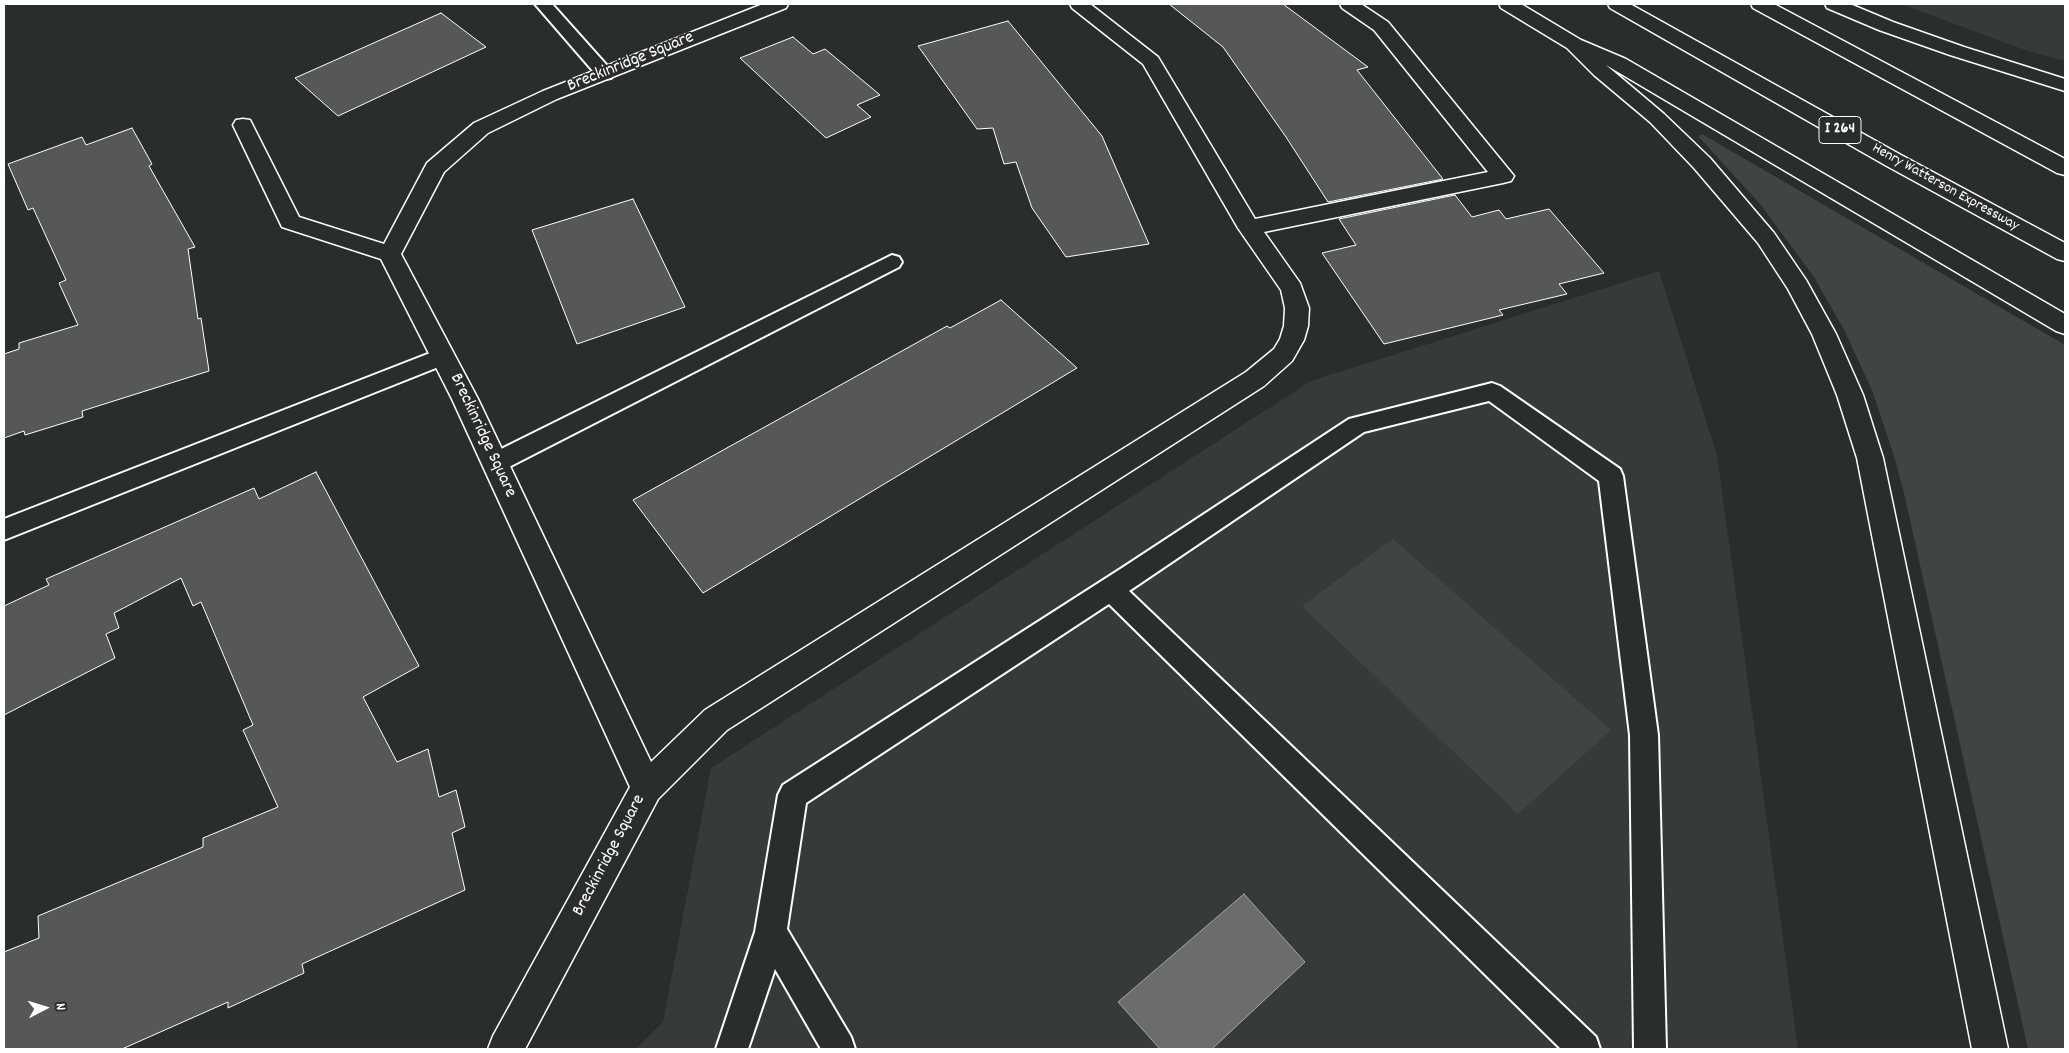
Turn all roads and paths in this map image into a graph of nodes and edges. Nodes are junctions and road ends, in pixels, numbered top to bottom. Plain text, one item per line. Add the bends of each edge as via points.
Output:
1 (543, 4) edge
2 (779, 4) edge
3 (1080, 4) edge
4 (1349, 4) edge
5 (1508, 4) edge
6 (1617, 4) edge
7 (1760, 4) edge
8 (1834, 4) edge
9 (1574, 44) junction
10 (605, 74) junction
11 (2065, 85) edge
12 (243, 125) dead end
13 (2065, 168) edge
14 (1249, 228) junction
15 (2065, 253) edge
16 (390, 254) junction
17 (892, 262) dead end
18 (2065, 326) edge
19 (443, 356) junction
20 (495, 464) junction
21 (4, 530) edge
22 (1110, 589) junction
23 (647, 788) junction
24 (772, 932) junction
25 (506, 1049) edge
26 (732, 1049) edge
27 (839, 1049) edge
28 (1584, 1049) edge
29 (1650, 1049) edge
30 (1990, 1049) edge

1 - 10 lane
2 - 10 main road, Breckinridge Square
3 - 14 main road via 1151,61
4 - 14 main road via 1381,26 1503,176
5 - 9 main road
6 - 15 main road, Henry Watterson Expressway / I 264
7 - 13 main road
8 - 11 main road via 1957,52
9 - 18 main road via 1619,64
9 - 30 main road via 1658,118 1715,177 1761,232 1798,286 1824,334 1850,395 1870,458
10 - 16 main road, Breckinridge Square via 550,95 481,128 435,168
12 - 16 main road via 290,222
14 - 23 main road via 1292,289 1297,308 1296,326 1283,355 1255,379 716,720
16 - 19 main road, Breckinridge Square
17 - 20 lane
19 - 20 main road, Breckinridge Square
19 - 21 lane
20 - 23 main road, Breckinridge Square
22 - 24 lane via 793,795
22 - 28 lane
22 - 29 lane via 1357,425 1492,392 1611,476 1644,735
23 - 25 main road, Breckinridge Square
24 - 26 lane
24 - 27 lane

